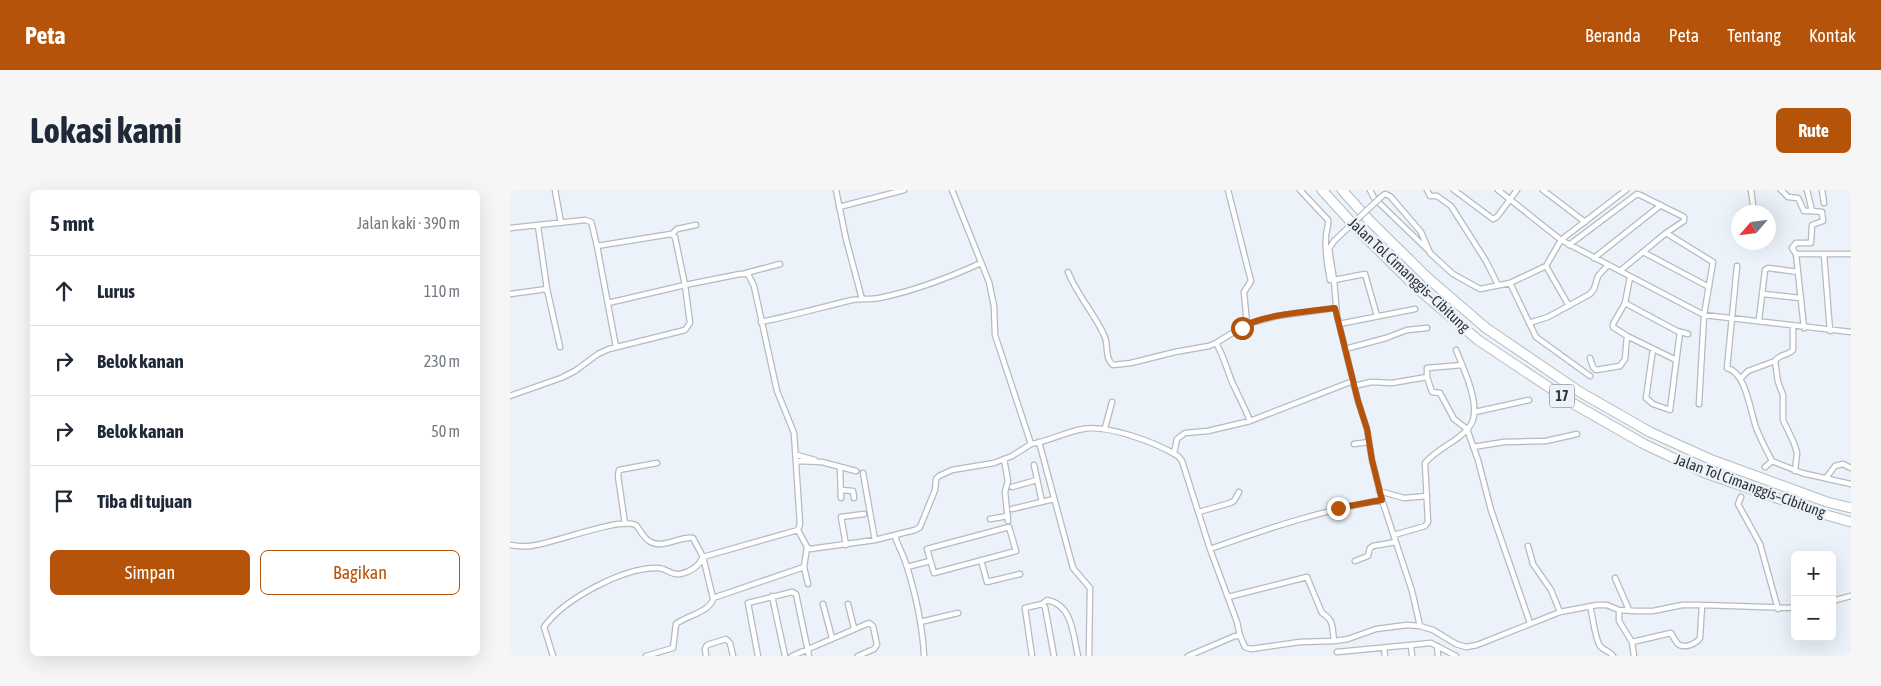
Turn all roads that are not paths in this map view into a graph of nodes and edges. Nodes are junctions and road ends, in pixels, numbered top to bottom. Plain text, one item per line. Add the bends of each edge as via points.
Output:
1 (556, 190) edge
2 (836, 190) edge
3 (904, 190) edge
4 (952, 190) edge
5 (1228, 190) edge
6 (1300, 190) edge
7 (1322, 190) edge
8 (1342, 190) edge
9 (1370, 190) edge
10 (1427, 190) edge
11 (1454, 190) edge
12 (1498, 190) edge
13 (1517, 190) edge
14 (1543, 190) edge
15 (1626, 190) edge
16 (1751, 190) edge
17 (1781, 190) edge
18 (1808, 190) edge
19 (1822, 190) edge
20 (1509, 200) junction
21 (1824, 203) dead end
22 (1661, 205) junction
23 (1753, 205) edge
24 (839, 207) junction
25 (1812, 211) junction
26 (1585, 222) junction
27 (561, 223) junction
28 (696, 225) dead end
29 (538, 226) junction
30 (510, 228) edge
31 (1666, 233) junction
32 (672, 234) junction
33 (1561, 240) junction
34 (1569, 244) junction
35 (597, 246) junction
36 (1643, 252) junction
37 (1430, 253) junction
38 (1796, 254) junction
39 (1851, 254) edge
40 (1824, 255) junction
41 (1594, 258) junction
42 (980, 263) junction
43 (780, 264) dead end
44 (1608, 265) junction
45 (1546, 266) junction
46 (1737, 266) dead end
47 (1620, 271) junction
48 (1068, 272) dead end
49 (1798, 272) junction
50 (745, 274) junction
51 (1630, 277) junction
52 (1334, 280) junction
53 (1510, 283) junction
54 (685, 285) junction
55 (1498, 285) junction
56 (1709, 287) junction
57 (547, 289) junction
58 (510, 294) edge
59 (1763, 294) junction
60 (1800, 298) junction
61 (862, 299) junction
62 (608, 303) junction
63 (1626, 304) junction
64 (1569, 306) junction
65 (1335, 308) junction
66 (1416, 309) dead end
67 (1704, 315) junction
68 (1377, 316) junction
69 (1732, 318) junction
70 (1759, 320) junction
71 (761, 322) junction
72 (1529, 322) junction
73 (1246, 324) junction
74 (1339, 324) junction
75 (1793, 326) junction
76 (1427, 328) dead end
77 (1804, 328) junction
78 (1830, 331) junction
79 (1680, 332) junction
80 (1851, 332) edge
81 (1688, 334) dead end
82 (1627, 336) junction
83 (1216, 343) junction
84 (560, 347) dead end
85 (616, 348) junction
86 (1345, 349) junction
87 (1653, 349) junction
88 (1456, 350) dead end
89 (1590, 358) dead end
90 (1676, 360) junction
91 (1775, 361) junction
92 (1462, 365) junction
93 (1590, 376) dead end
94 (1427, 377) junction
95 (1740, 379) junction
96 (1354, 384) junction
97 (510, 396) edge
98 (1529, 400) dead end
99 (1112, 402) dead end
100 (1699, 404) dead end
101 (1475, 412) junction
102 (1250, 421) junction
103 (1105, 428) junction
104 (1467, 429) junction
105 (1577, 434) dead end
106 (1039, 442) junction
107 (1369, 442) junction
108 (1031, 444) junction
109 (1354, 444) dead end
110 (1473, 447) junction
111 (1174, 453) junction
112 (797, 455) junction
113 (1004, 459) junction
114 (797, 461) junction
115 (1772, 461) junction
116 (822, 462) junction
117 (658, 463) dead end
118 (1034, 465) dead end
119 (840, 467) junction
120 (1765, 467) dead end
121 (1851, 468) edge
122 (856, 471) dead end
123 (1795, 471) junction
124 (863, 473) dead end
125 (1826, 478) junction
126 (1037, 480) junction
127 (1851, 484) edge
128 (1012, 487) dead end
129 (841, 490) junction
130 (1380, 491) junction
131 (1239, 492) dead end
132 (1427, 496) junction
133 (1741, 497) dead end
134 (841, 498) dead end
135 (854, 498) dead end
136 (1054, 499) junction
137 (1382, 500) junction
138 (1042, 502) junction
139 (1851, 508) edge
140 (1012, 509) dead end
141 (1199, 512) junction
142 (864, 514) dead end
143 (990, 519) dead end
144 (1851, 522) edge
145 (625, 524) junction
146 (798, 530) junction
147 (1394, 535) junction
148 (895, 536) junction
149 (875, 540) junction
150 (1396, 542) junction
151 (510, 545) edge
152 (846, 545) junction
153 (1528, 546) dead end
154 (807, 547) junction
155 (1210, 549) junction
156 (703, 557) junction
157 (982, 560) junction
158 (930, 561) junction
159 (1355, 561) dead end
160 (804, 567) junction
161 (907, 567) junction
162 (1020, 574) dead end
163 (1616, 578) dead end
164 (808, 584) dead end
165 (772, 596) junction
166 (1851, 596) edge
167 (1228, 597) junction
168 (713, 598) junction
169 (1836, 600) edge
170 (823, 604) dead end
171 (848, 604) dead end
172 (1042, 604) junction
173 (1702, 605) junction
174 (1590, 606) junction
175 (1791, 608) edge
176 (1778, 609) junction
177 (1619, 610) junction
178 (1629, 610) junction
179 (1560, 612) junction
180 (958, 613) dead end
181 (920, 622) junction
182 (1530, 623) junction
183 (1420, 626) junction
184 (854, 628) junction
185 (1240, 636) junction
186 (832, 638) junction
187 (1334, 641) junction
188 (1632, 642) junction
189 (1411, 645) junction
190 (1437, 646) junction
191 (1384, 648) junction
192 (1247, 649) junction
193 (808, 650) junction
194 (1359, 650) junction
195 (1337, 652) dead end
196 (1195, 654) edge
197 (552, 656) edge
198 (646, 656) edge
199 (706, 656) edge
200 (733, 656) edge
201 (758, 656) edge
202 (785, 656) edge
203 (792, 656) edge
204 (809, 656) edge
205 (858, 656) edge
206 (924, 656) edge
207 (1032, 656) edge
208 (1054, 656) edge
209 (1078, 656) edge
210 (1089, 656) edge
211 (1188, 656) edge
212 (1250, 656) edge
213 (1360, 656) edge
214 (1385, 656) edge
215 (1412, 656) edge
216 (1438, 656) edge
217 (1456, 656) edge
218 (1613, 656) edge
219 (1634, 656) edge

1 - 27 street
2 - 24 street
3 - 24 street
4 - 42 street
5 - 73 street via 1250,281 1244,292
6 - 52 street via 1328,220 1326,258 1330,280
7 - 144 highway, Jalan Tol Cimanggis–Cibitung / 17 via 1418,289 1478,340 1574,404 1644,444 1705,473
8 - 139 highway, Jalan Tol Cimanggis–Cibitung / 17 via 1428,279 1486,328 1580,392 1650,432 1712,460
9 - 37 street via 1374,198
10 - 55 street via 1430,196 1437,196 1451,206
11 - 20 street via 1493,219
12 - 20 street
13 - 20 street
14 - 26 street
15 - 26 street
16 - 23 street
17 - 25 street via 1788,197 1798,198 1804,211
18 - 25 street
19 - 21 street
20 - 33 street
22 - 31 street via 1685,218
22 - 34 street via 1640,194 1634,196
22 - 41 street
24 - 61 street
25 - 38 street via 1822,212 1823,221 1812,225 1811,243 1793,246
26 - 33 street
27 - 29 street
27 - 35 street via 591,222
28 - 32 street via 676,229
29 - 30 street
29 - 57 street
31 - 36 street
31 - 56 street via 1713,262
32 - 35 street
32 - 54 street
33 - 34 street
33 - 45 street
34 - 41 street
35 - 62 street
36 - 47 street
36 - 56 street
37 - 52 street, bridge via 1415,224 1385,194 1329,249
37 - 55 street via 1472,286 1480,289
38 - 40 street
38 - 49 street
39 - 40 street
40 - 78 street
41 - 44 street
42 - 61 street via 911,291
42 - 108 street via 992,293 996,340
43 - 50 street
44 - 47 street
44 - 64 street via 1598,276 1590,294
45 - 53 street
45 - 64 street
46 - 69 street
47 - 51 street
48 - 83 street via 1106,338 1109,360 1113,364 1131,363
49 - 59 street via 1766,268
49 - 60 street
50 - 54 street
50 - 71 street via 752,280
51 - 63 street
51 - 67 street
52 - 65 street
52 - 68 street via 1365,274
53 - 55 street
53 - 72 street
54 - 62 street
54 - 85 street via 690,316 687,328
56 - 67 street
57 - 58 street
57 - 84 street
59 - 60 street
59 - 70 street
60 - 77 street
61 - 71 street
62 - 85 street
63 - 79 street
63 - 82 street via 1613,324 1615,330
64 - 72 street
65 - 73 street
65 - 74 street
66 - 68 street
67 - 69 street
67 - 100 street
68 - 74 street
69 - 70 street
69 - 95 street via 1727,368
70 - 75 street
71 - 112 street via 777,391 794,433
72 - 93 street via 1536,337
73 - 83 street
74 - 86 street
75 - 77 street
75 - 91 street via 1792,350 1778,356
76 - 86 street via 1408,330
77 - 78 street
78 - 80 street
79 - 81 street
79 - 90 street
82 - 87 street
82 - 89 street via 1625,359 1620,366 1596,370
83 - 102 street
85 - 97 street via 598,354 561,378
86 - 96 street
87 - 90 street
87 - 90 street via 1646,398 1670,410
88 - 92 street
91 - 95 street via 1748,371
91 - 123 street via 1783,395 1783,420 1797,453
92 - 94 street via 1427,368
92 - 101 street
94 - 96 street via 1392,383
94 - 104 street via 1432,392 1440,393 1454,419
95 - 115 street via 1756,429
96 - 102 street
96 - 107 street
98 - 101 street
99 - 103 street
101 - 104 street
102 - 111 street via 1185,433 1177,439
103 - 106 street via 1082,429
103 - 111 street
104 - 110 street
104 - 132 street via 1425,463
105 - 110 street via 1546,441
106 - 108 street
106 - 136 street
107 - 109 street
107 - 130 street
108 - 113 street
110 - 182 street
111 - 141 street via 1182,461
112 - 114 street
112 - 116 street
113 - 143 street via 1008,480 1005,492 1008,519
113 - 148 street via 952,470 939,476 920,527
114 - 116 street
114 - 146 street
115 - 120 street
115 - 123 street
116 - 119 street
117 - 145 street via 619,470
118 - 126 street
119 - 122 street
119 - 129 street
121 - 125 street via 1843,464 1835,466
123 - 125 street
124 - 149 street
125 - 127 street
126 - 128 street
126 - 138 street
129 - 134 street
129 - 135 street via 853,491
130 - 132 street via 1404,498
130 - 137 street
131 - 141 street via 1230,503
132 - 147 street via 1429,517 1425,526
133 - 176 street via 1738,504 1760,544
136 - 138 street
136 - 210 street via 1073,568 1090,588
137 - 147 street
137 - 155 street via 1338,508
138 - 140 street
141 - 155 street
142 - 152 street via 841,517
145 - 151 street via 536,545
145 - 156 street via 636,525 652,543 693,538
146 - 154 street
146 - 156 street
147 - 150 street
148 - 149 street
148 - 161 street
149 - 152 street
150 - 159 street via 1373,546 1368,556
150 - 183 street
152 - 154 street
153 - 179 street via 1532,564 1551,590
154 - 160 street
155 - 167 street
156 - 168 street
156 - 197 street via 695,568 680,574 649,568 623,575 585,592 544,627
157 - 158 street via 934,573
157 - 158 street via 1016,551 1009,527 927,549
157 - 162 street via 987,582
158 - 161 street
160 - 164 street
160 - 168 street
161 - 181 street
163 - 178 street
165 - 193 street via 796,594
165 - 201 street via 748,603
165 - 202 street
166 - 169 street
167 - 185 street
167 - 187 street via 1307,577 1322,613 1331,620
168 - 198 street via 708,607 676,624 673,648
170 - 186 street
171 - 184 street
172 - 207 street via 1025,608
172 - 208 street
172 - 209 street via 1047,600 1067,611
173 - 176 street
173 - 178 street
173 - 188 street via 1700,638 1692,644 1677,644 1672,633
174 - 177 street via 1607,605
174 - 179 street
174 - 218 street via 1598,643
175 - 176 street
177 - 178 street
177 - 188 street via 1619,621
179 - 182 street
180 - 181 street
181 - 206 street
182 - 183 street via 1466,647
183 - 187 street via 1376,629
184 - 186 street
184 - 205 street via 871,624 877,645
185 - 192 street
185 - 196 street
186 - 193 street
187 - 192 street
188 - 219 street
189 - 190 street via 1431,643
189 - 191 street
189 - 215 street
190 - 216 street
190 - 217 street
191 - 194 street
191 - 214 street
192 - 212 street
193 - 203 street
193 - 204 street
194 - 195 street
194 - 213 street
196 - 211 street
199 - 200 street via 707,645 726,639

